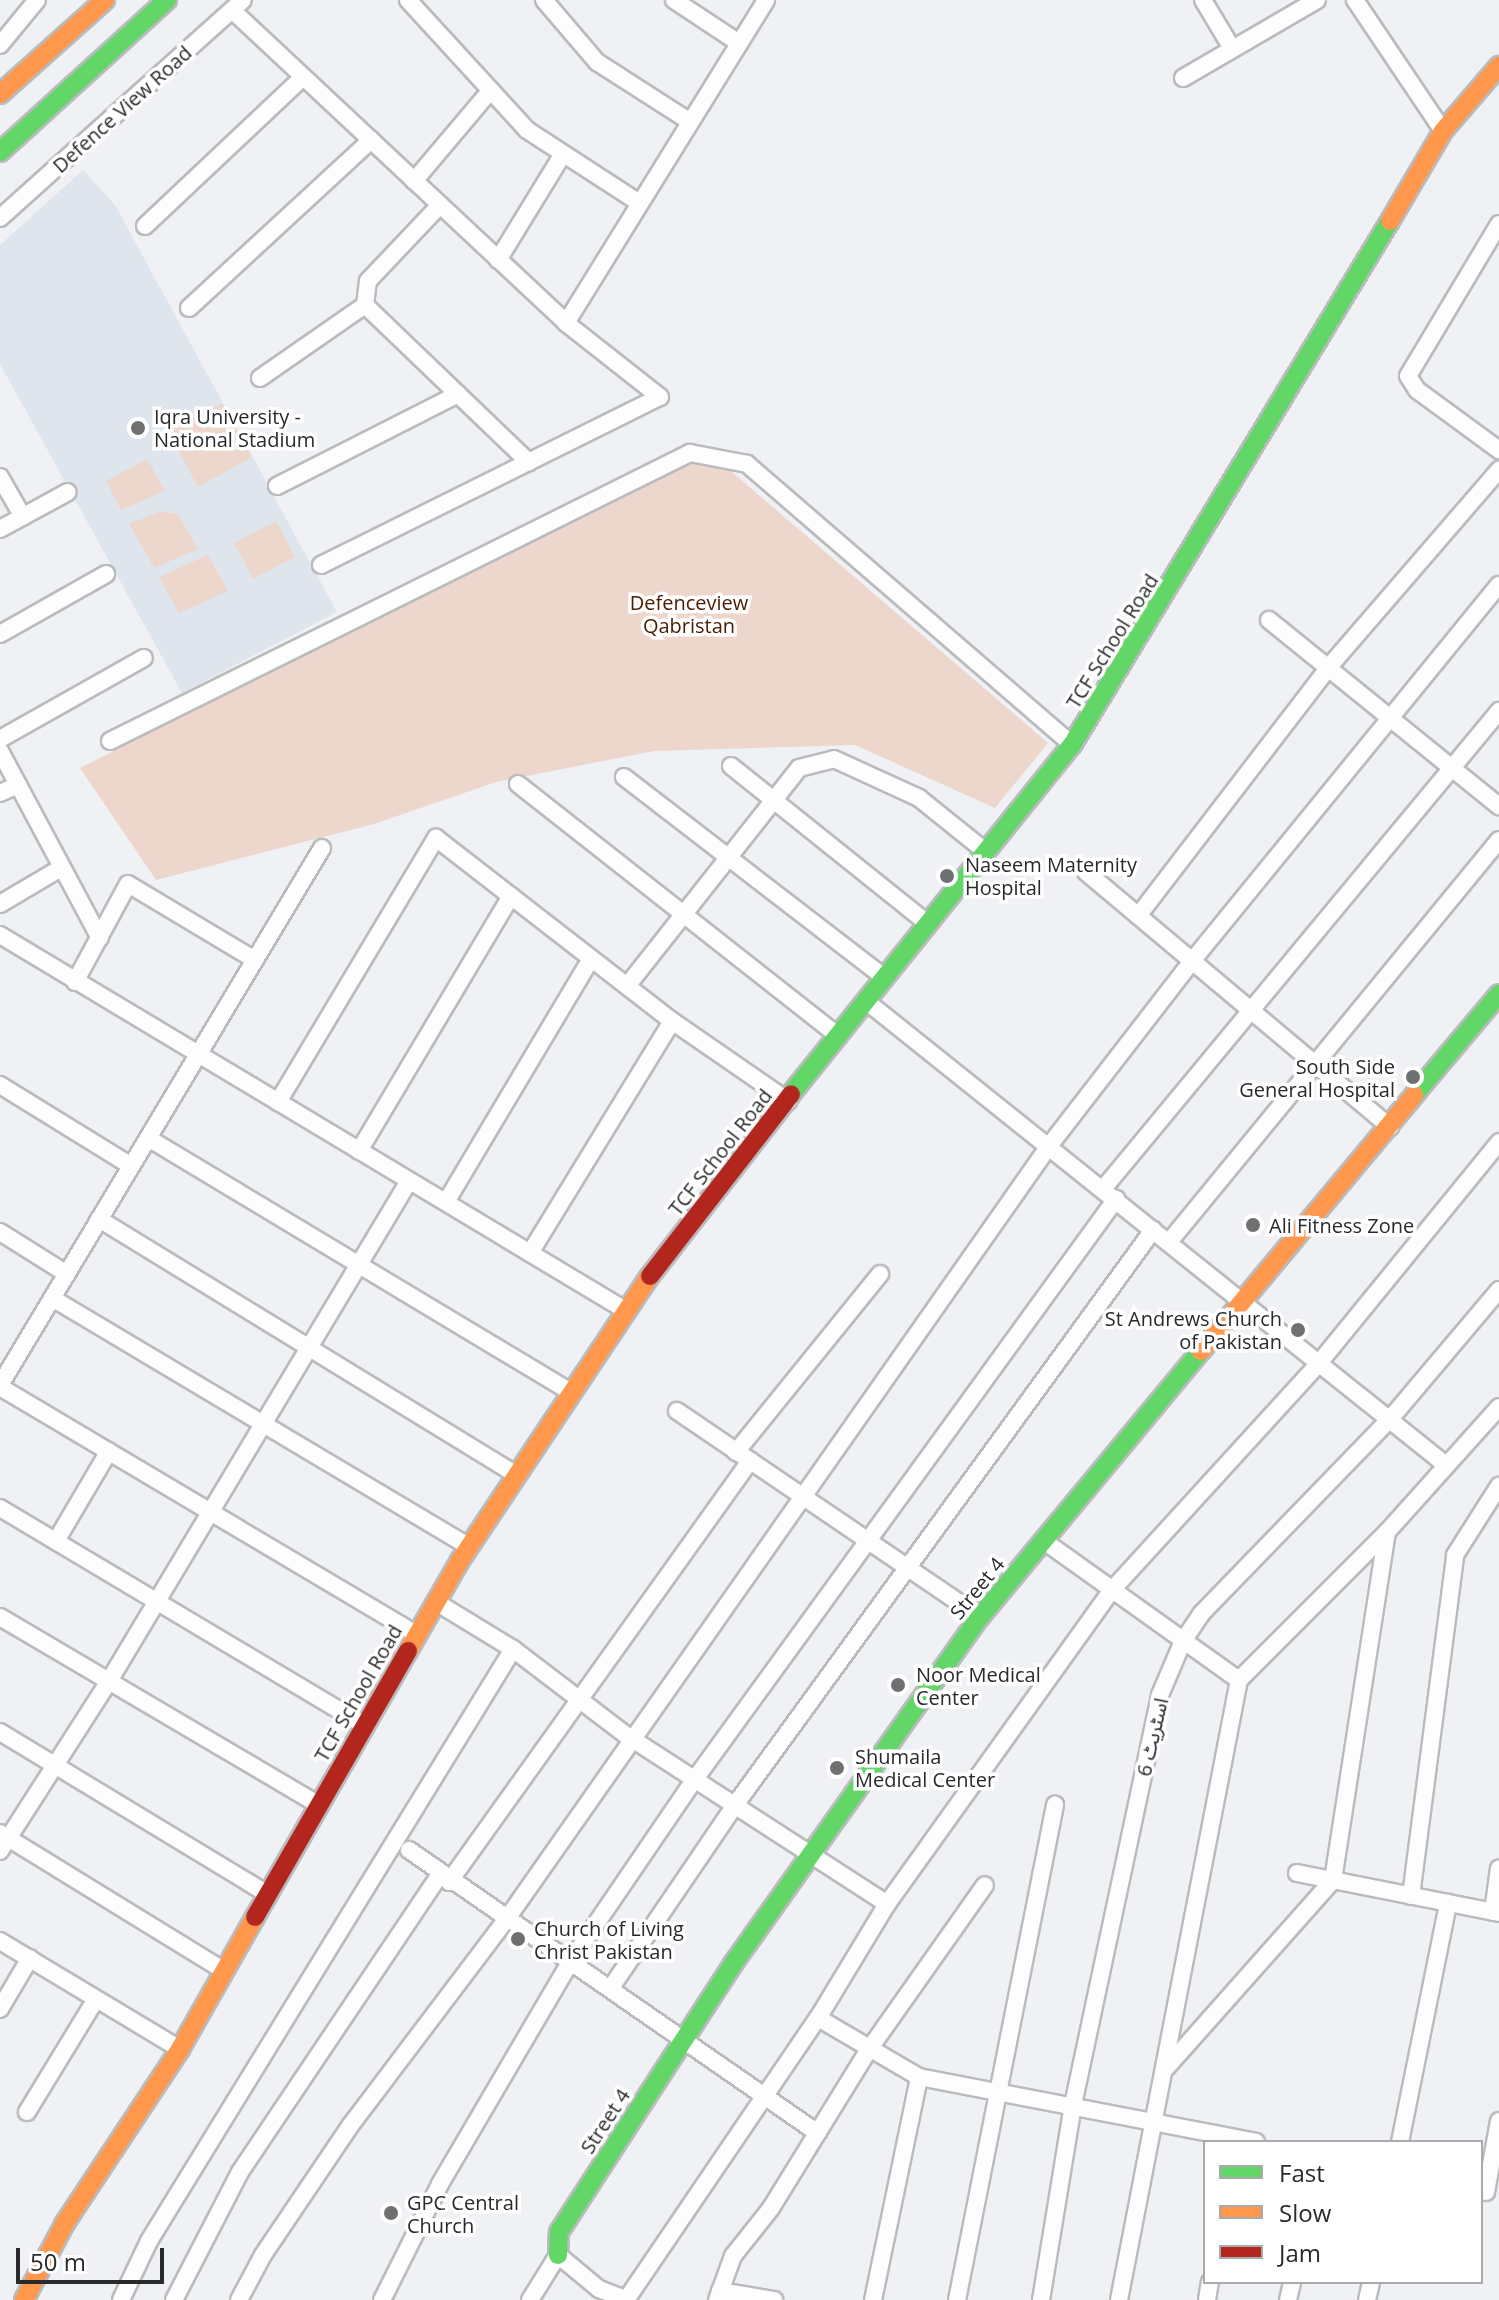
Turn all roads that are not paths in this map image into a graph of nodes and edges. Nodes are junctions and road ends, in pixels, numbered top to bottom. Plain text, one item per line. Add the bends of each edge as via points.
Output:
1 (37, 0) edge
2 (105, 0) edge
3 (167, 0) edge
4 (408, 0) edge
5 (544, 0) edge
6 (674, 0) edge
7 (766, 0) edge
8 (1203, 0) edge
9 (1317, 0) edge
10 (1355, 0) edge
11 (238, 5) edge
12 (1227, 40) dead end
13 (739, 43) junction
14 (0, 45) edge
15 (1499, 66) edge
16 (303, 77) junction
17 (1183, 78) dead end
18 (491, 90) junction
19 (0, 94) edge
20 (689, 121) junction
21 (1443, 131) junction
22 (371, 140) junction
23 (0, 152) edge
24 (563, 154) junction
25 (414, 181) junction
26 (638, 202) junction
27 (440, 205) junction
28 (0, 218) edge
29 (1499, 224) edge
30 (145, 226) dead end
31 (498, 260) junction
32 (365, 305) junction
33 (189, 308) dead end
34 (566, 323) junction
35 (260, 378) dead end
36 (458, 394) junction
37 (1499, 450) edge
38 (529, 462) junction
39 (1499, 470) edge
40 (0, 477) edge
41 (277, 486) dead end
42 (68, 492) dead end
43 (23, 517) junction
44 (0, 529) edge
45 (321, 565) dead end
46 (106, 574) dead end
47 (1499, 585) edge
48 (1269, 620) dead end
49 (0, 634) edge
50 (144, 658) dead end
51 (1328, 668) junction
52 (1499, 711) edge
53 (1389, 718) junction
54 (0, 739) edge
55 (110, 741) dead end
56 (1072, 745) junction
57 (0, 751) edge
58 (731, 766) dead end
59 (1452, 768) junction
60 (624, 777) dead end
61 (518, 784) dead end
62 (18, 785) junction
63 (0, 793) edge
64 (776, 800) junction
65 (1499, 806) edge
66 (1499, 840) edge
67 (322, 848) dead end
68 (985, 851) junction
69 (730, 860) junction
70 (61, 868) junction
71 (1086, 872) dead end
72 (511, 896) junction
73 (0, 904) edge
74 (680, 913) junction
75 (1138, 916) junction
76 (926, 922) junction
77 (0, 935) edge
78 (100, 938) junction
79 (591, 959) junction
80 (255, 960) junction
81 (1192, 961) junction
82 (882, 976) junction
83 (75, 982) junction
84 (627, 986) junction
85 (1499, 994) edge
86 (871, 1005) junction
87 (1252, 1011) junction
88 (672, 1021) junction
89 (837, 1035) junction
90 (198, 1055) junction
91 (1316, 1064) junction
92 (0, 1085) edge
93 (788, 1101) junction
94 (278, 1102) junction
95 (1390, 1127) junction
96 (148, 1138) junction
97 (1499, 1142) edge
98 (1049, 1146) junction
99 (359, 1151) junction
100 (131, 1166) junction
101 (409, 1181) junction
102 (1109, 1194) junction
103 (446, 1202) junction
104 (99, 1219) junction
105 (1153, 1230) junction
106 (0, 1232) edge
107 (1169, 1242) junction
108 (530, 1253) junction
109 (360, 1264) junction
110 (67, 1274) junction
111 (880, 1274) dead end
112 (1499, 1290) edge
113 (52, 1298) junction
114 (1246, 1304) junction
115 (625, 1310) junction
116 (310, 1345) junction
117 (1319, 1363) junction
118 (0, 1386) edge
119 (571, 1392) junction
120 (677, 1411) dead end
121 (1495, 1418) edge
122 (1390, 1419) junction
123 (263, 1423) junction
124 (109, 1451) junction
125 (743, 1457) junction
126 (1446, 1465) junction
127 (516, 1475) junction
128 (1499, 1486) edge
129 (806, 1497) junction
130 (0, 1508) edge
131 (208, 1510) junction
132 (1387, 1532) junction
133 (868, 1537) junction
134 (56, 1541) junction
135 (1044, 1541) junction
136 (469, 1547) junction
137 (909, 1567) junction
138 (1112, 1590) junction
139 (156, 1600) junction
140 (436, 1602) junction
141 (0, 1617) edge
142 (980, 1617) junction
143 (417, 1635) junction
144 (1183, 1641) junction
145 (513, 1649) junction
146 (1239, 1680) junction
147 (109, 1681) junction
148 (581, 1697) junction
149 (365, 1726) junction
150 (0, 1732) edge
151 (633, 1739) junction
152 (55, 1765) junction
153 (695, 1779) junction
154 (319, 1805) junction
155 (735, 1805) junction
156 (1055, 1805) dead end
157 (3, 1841) edge
158 (409, 1850) dead end
159 (811, 1854) junction
160 (1499, 1868) edge
161 (1297, 1873) dead end
162 (444, 1878) junction
163 (1333, 1880) junction
164 (985, 1885) dead end
165 (268, 1894) junction
166 (1411, 1896) junction
167 (1448, 1903) junction
168 (887, 1904) junction
169 (1496, 1912) edge
170 (506, 1920) junction
171 (0, 1941) edge
172 (30, 1958) junction
173 (570, 1962) junction
174 (224, 1971) junction
175 (610, 1989) junction
176 (96, 1999) junction
177 (0, 2009) edge
178 (818, 2018) junction
179 (685, 2039) junction
180 (870, 2048) junction
181 (180, 2049) junction
182 (1166, 2069) junction
183 (919, 2077) junction
184 (998, 2090) junction
185 (765, 2096) junction
186 (1073, 2105) junction
187 (27, 2112) dead end
188 (1499, 2121) edge
189 (1157, 2122) junction
190 (818, 2133) junction
191 (1237, 2140) edge
192 (1400, 2140) edge
193 (1489, 2193) edge
194 (558, 2255) junction
195 (718, 2296) edge
196 (24, 2300) edge
197 (121, 2300) edge
198 (174, 2300) edge
199 (239, 2300) edge
200 (382, 2300) edge
201 (530, 2300) edge
202 (627, 2300) edge
203 (774, 2300) edge
204 (873, 2300) edge
205 (957, 2300) edge
206 (1041, 2300) edge
207 (1119, 2300) edge

1 - 14 street
2 - 19 street
3 - 23 street
4 - 18 street
5 - 20 street via 597,62
6 - 13 street
7 - 13 street
8 - 12 street
9 - 17 street
10 - 21 street
11 - 16 street
11 - 28 street, Defence View Road
13 - 20 street
15 - 21 street, TCF School Road
16 - 22 street
16 - 30 street
18 - 24 street via 527,130
18 - 25 street
20 - 26 street
21 - 56 street, TCF School Road via 1252,456
22 - 25 street
22 - 33 street
24 - 26 street
24 - 31 street
25 - 27 street
26 - 34 street
27 - 31 street
27 - 32 street via 368,281
29 - 37 street via 1408,376 1417,390
31 - 34 street
32 - 35 street
32 - 36 street
34 - 38 street via 660,397
36 - 38 street
36 - 41 street
38 - 45 street
39 - 51 street
40 - 43 street
42 - 43 street
43 - 44 street
46 - 49 street
47 - 53 street
48 - 51 street
50 - 54 street
51 - 53 street
51 - 75 street
52 - 59 street
53 - 59 street
53 - 81 street
55 - 56 street via 690,453 747,464
56 - 68 street, TCF School Road
57 - 62 street
58 - 64 street
59 - 65 street
59 - 87 street
60 - 69 street
61 - 74 street
62 - 63 street
62 - 70 street
64 - 68 street via 799,768 834,759 919,798
64 - 69 street
64 - 76 street
66 - 91 street
67 - 80 street
68 - 76 street, TCF School Road
69 - 74 street
69 - 82 street
70 - 73 street
70 - 78 street
71 - 75 street
72 - 79 street
72 - 94 street via 436,838
72 - 99 street
74 - 84 street
74 - 89 street
75 - 81 street
76 - 82 street, TCF School Road
77 - 83 street
78 - 80 street via 128,884
78 - 83 street
79 - 84 street
79 - 103 street
80 - 90 street
81 - 87 street
81 - 98 street
82 - 86 street, TCF School Road
83 - 90 street
84 - 88 street
85 - 95 street, Street 4
86 - 89 street, TCF School Road
86 - 98 street
87 - 91 street
87 - 102 street
88 - 93 street
88 - 108 street
89 - 93 street, TCF School Road
90 - 94 street
90 - 96 street
91 - 95 street
91 - 107 street
92 - 100 street
93 - 115 street, TCF School Road
94 - 99 street
95 - 114 street, Street 4
96 - 100 street
96 - 109 street
97 - 117 street
98 - 102 street
98 - 129 street via 910,1338
99 - 101 street
100 - 104 street
101 - 103 street
101 - 109 street
102 - 105 street
102 - 133 street
103 - 108 street
104 - 110 street
104 - 116 street
105 - 107 street
105 - 137 street
106 - 110 street
107 - 114 street
108 - 115 street
109 - 116 street
109 - 119 street
110 - 113 street
111 - 125 street
112 - 122 street, اسٹریٹ 6
113 - 118 street
113 - 123 street
114 - 117 street
114 - 135 street, Street 4
115 - 119 street, TCF School Road
116 - 123 street
116 - 127 street
117 - 122 street
117 - 138 street
118 - 124 street
119 - 127 street, TCF School Road
120 - 125 street
121 - 126 street
122 - 126 street
122 - 144 street, اسٹریٹ 6 via 1201,1614
123 - 131 street
123 - 136 street
124 - 131 street
124 - 134 street
125 - 129 street
125 - 148 street
126 - 132 street
127 - 136 street, TCF School Road
128 - 166 street via 1455,1555
129 - 133 street
129 - 151 street
130 - 134 street
131 - 139 street
131 - 143 street
132 - 146 street
132 - 163 street
133 - 137 street
133 - 153 street
134 - 139 street
135 - 138 street
135 - 142 street, Street 4
136 - 140 street, TCF School Road
137 - 142 street
137 - 155 street
138 - 144 street
138 - 168 street
139 - 147 street
139 - 149 street
140 - 143 street, TCF School Road
140 - 145 street
141 - 147 street
142 - 159 street, Street 4
143 - 149 street, TCF School Road
144 - 146 street
144 - 186 street, اسٹریٹ 6 via 1160,1695
145 - 148 street
145 - 197 street via 163,2218
146 - 182 street
147 - 152 street
147 - 154 street
148 - 151 street
148 - 162 street
149 - 154 street, TCF School Road
150 - 152 street
151 - 153 street
151 - 170 street
152 - 157 street
152 - 165 street
153 - 155 street
153 - 173 street
154 - 165 street, TCF School Road
155 - 159 street
155 - 175 street
156 - 184 street
157 - 174 street
158 - 162 street
159 - 168 street
159 - 179 street, Street 4
160 - 169 street
161 - 163 street
162 - 170 street
162 - 198 street via 240,2172
163 - 166 street
163 - 182 street
164 - 180 street
165 - 174 street, TCF School Road
166 - 167 street
167 - 169 street
167 - 192 street
168 - 178 street
170 - 173 street
170 - 199 street via 350,2126
171 - 172 street
172 - 176 street
172 - 177 street
173 - 175 street
173 - 200 street via 440,2184
174 - 181 street, TCF School Road
175 - 179 street
176 - 181 street
176 - 187 street
178 - 180 street
178 - 185 street
179 - 185 street
179 - 194 street, Street 4 via 559,2232
180 - 183 street
180 - 190 street
181 - 196 street, TCF School Road via 65,2223
182 - 189 street
183 - 184 street
183 - 204 street
184 - 186 street
184 - 205 street
185 - 190 street
185 - 202 street
186 - 189 street
186 - 206 street, اسٹریٹ 6
188 - 193 street
189 - 191 street
189 - 207 street
190 - 195 street via 733,2256
194 - 201 street
194 - 202 street via 599,2289
195 - 203 street

